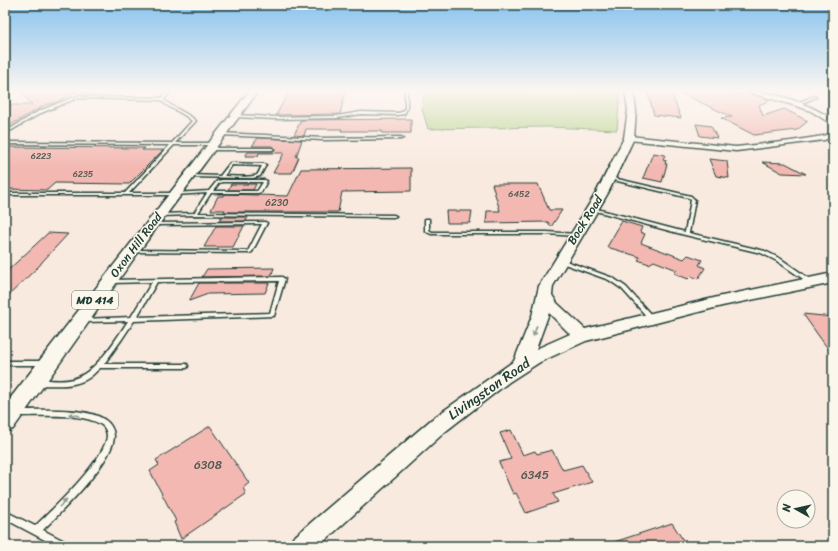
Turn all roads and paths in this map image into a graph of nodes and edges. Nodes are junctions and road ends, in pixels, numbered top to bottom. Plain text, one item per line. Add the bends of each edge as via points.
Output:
1 (34, 116) edge
2 (187, 116) edge
3 (235, 116) joint
4 (345, 116) edge
5 (632, 116) edge
6 (822, 116) edge
7 (833, 123) edge
8 (5, 133) edge
9 (222, 134) junction
10 (833, 135) edge
11 (401, 138) dead end
12 (629, 138) junction
13 (5, 143) edge
14 (173, 144) junction
15 (212, 146) junction
16 (272, 149) dead end
17 (188, 176) junction
18 (222, 176) junction
19 (610, 178) junction
20 (210, 192) junction
21 (5, 194) edge
22 (126, 194) junction
23 (175, 194) junction
24 (593, 209) junction
25 (195, 214) junction
26 (394, 216) dead end
27 (156, 219) junction
28 (427, 220) dead end
29 (687, 234) junction
30 (576, 235) junction
31 (132, 251) junction
32 (560, 261) junction
33 (831, 280) edge
34 (109, 281) junction
35 (155, 281) junction
36 (812, 283) junction
37 (545, 295) junction
38 (651, 318) junction
39 (132, 319) junction
40 (80, 320) junction
41 (582, 336) junction
42 (5, 363) edge
43 (48, 363) junction
44 (521, 365) junction
45 (99, 366) junction
46 (185, 366) dead end
47 (34, 382) junction
48 (8, 417) edge
49 (5, 515) edge
50 (36, 531) junction
51 (65, 546) edge
52 (301, 546) edge

1 - 8 lane
2 - 14 lane via 194,121
3 - 4 lane via 275,118
3 - 9 main road, Oxon Hill Road / MD 414
5 - 12 main road, Bock Road
6 - 7 street
9 - 11 lane via 324,139
9 - 15 main road, Oxon Hill Road / MD 414
10 - 12 street via 736,149
12 - 19 main road, Bock Road
13 - 14 lane
14 - 15 lane
14 - 22 lane
15 - 16 lane
15 - 17 main road, Oxon Hill Road / MD 414
17 - 18 lane
17 - 23 main road, Oxon Hill Road / MD 414
18 - 18 lane via 257,176 264,165 231,164
19 - 24 main road, Bock Road
19 - 29 lane via 693,200
20 - 20 lane via 222,181 266,181 260,192
20 - 23 lane
20 - 25 lane
21 - 22 lane
22 - 23 lane
23 - 27 main road, Oxon Hill Road / MD 414
24 - 29 lane
24 - 30 main road, Bock Road
25 - 26 lane
25 - 27 lane
27 - 31 main road, Oxon Hill Road / MD 414
27 - 31 lane via 265,224 250,252
28 - 30 lane via 427,231 431,234
29 - 36 lane via 763,252
30 - 32 main road, Bock Road
31 - 34 main road, Oxon Hill Road / MD 414
32 - 37 main road, Bock Road via 546,286
32 - 38 lane via 611,279 624,288
33 - 36 main road, Livingston Road
34 - 35 lane
34 - 40 main road, Oxon Hill Road / MD 414
35 - 39 lane
35 - 39 lane via 282,279 272,316
36 - 38 main road, Livingston Road
37 - 41 main road via 551,306
37 -> 44 main road, Bock Road
38 - 41 main road, Livingston Road
39 - 40 lane
39 - 45 lane via 109,356
40 - 43 main road, Oxon Hill Road / MD 414
41 - 44 main road, Livingston Road
42 - 43 lane
43 - 47 main road, Oxon Hill Road / MD 414
44 - 52 main road, Livingston Road via 439,425
45 - 46 lane
45 - 47 lane via 77,381
47 - 48 main road, Oxon Hill Road / MD 414
50 -> 48 lane via 82,483 107,449 110,438 108,428 102,421 91,417 67,414
49 - 50 lane
50 - 51 lane

